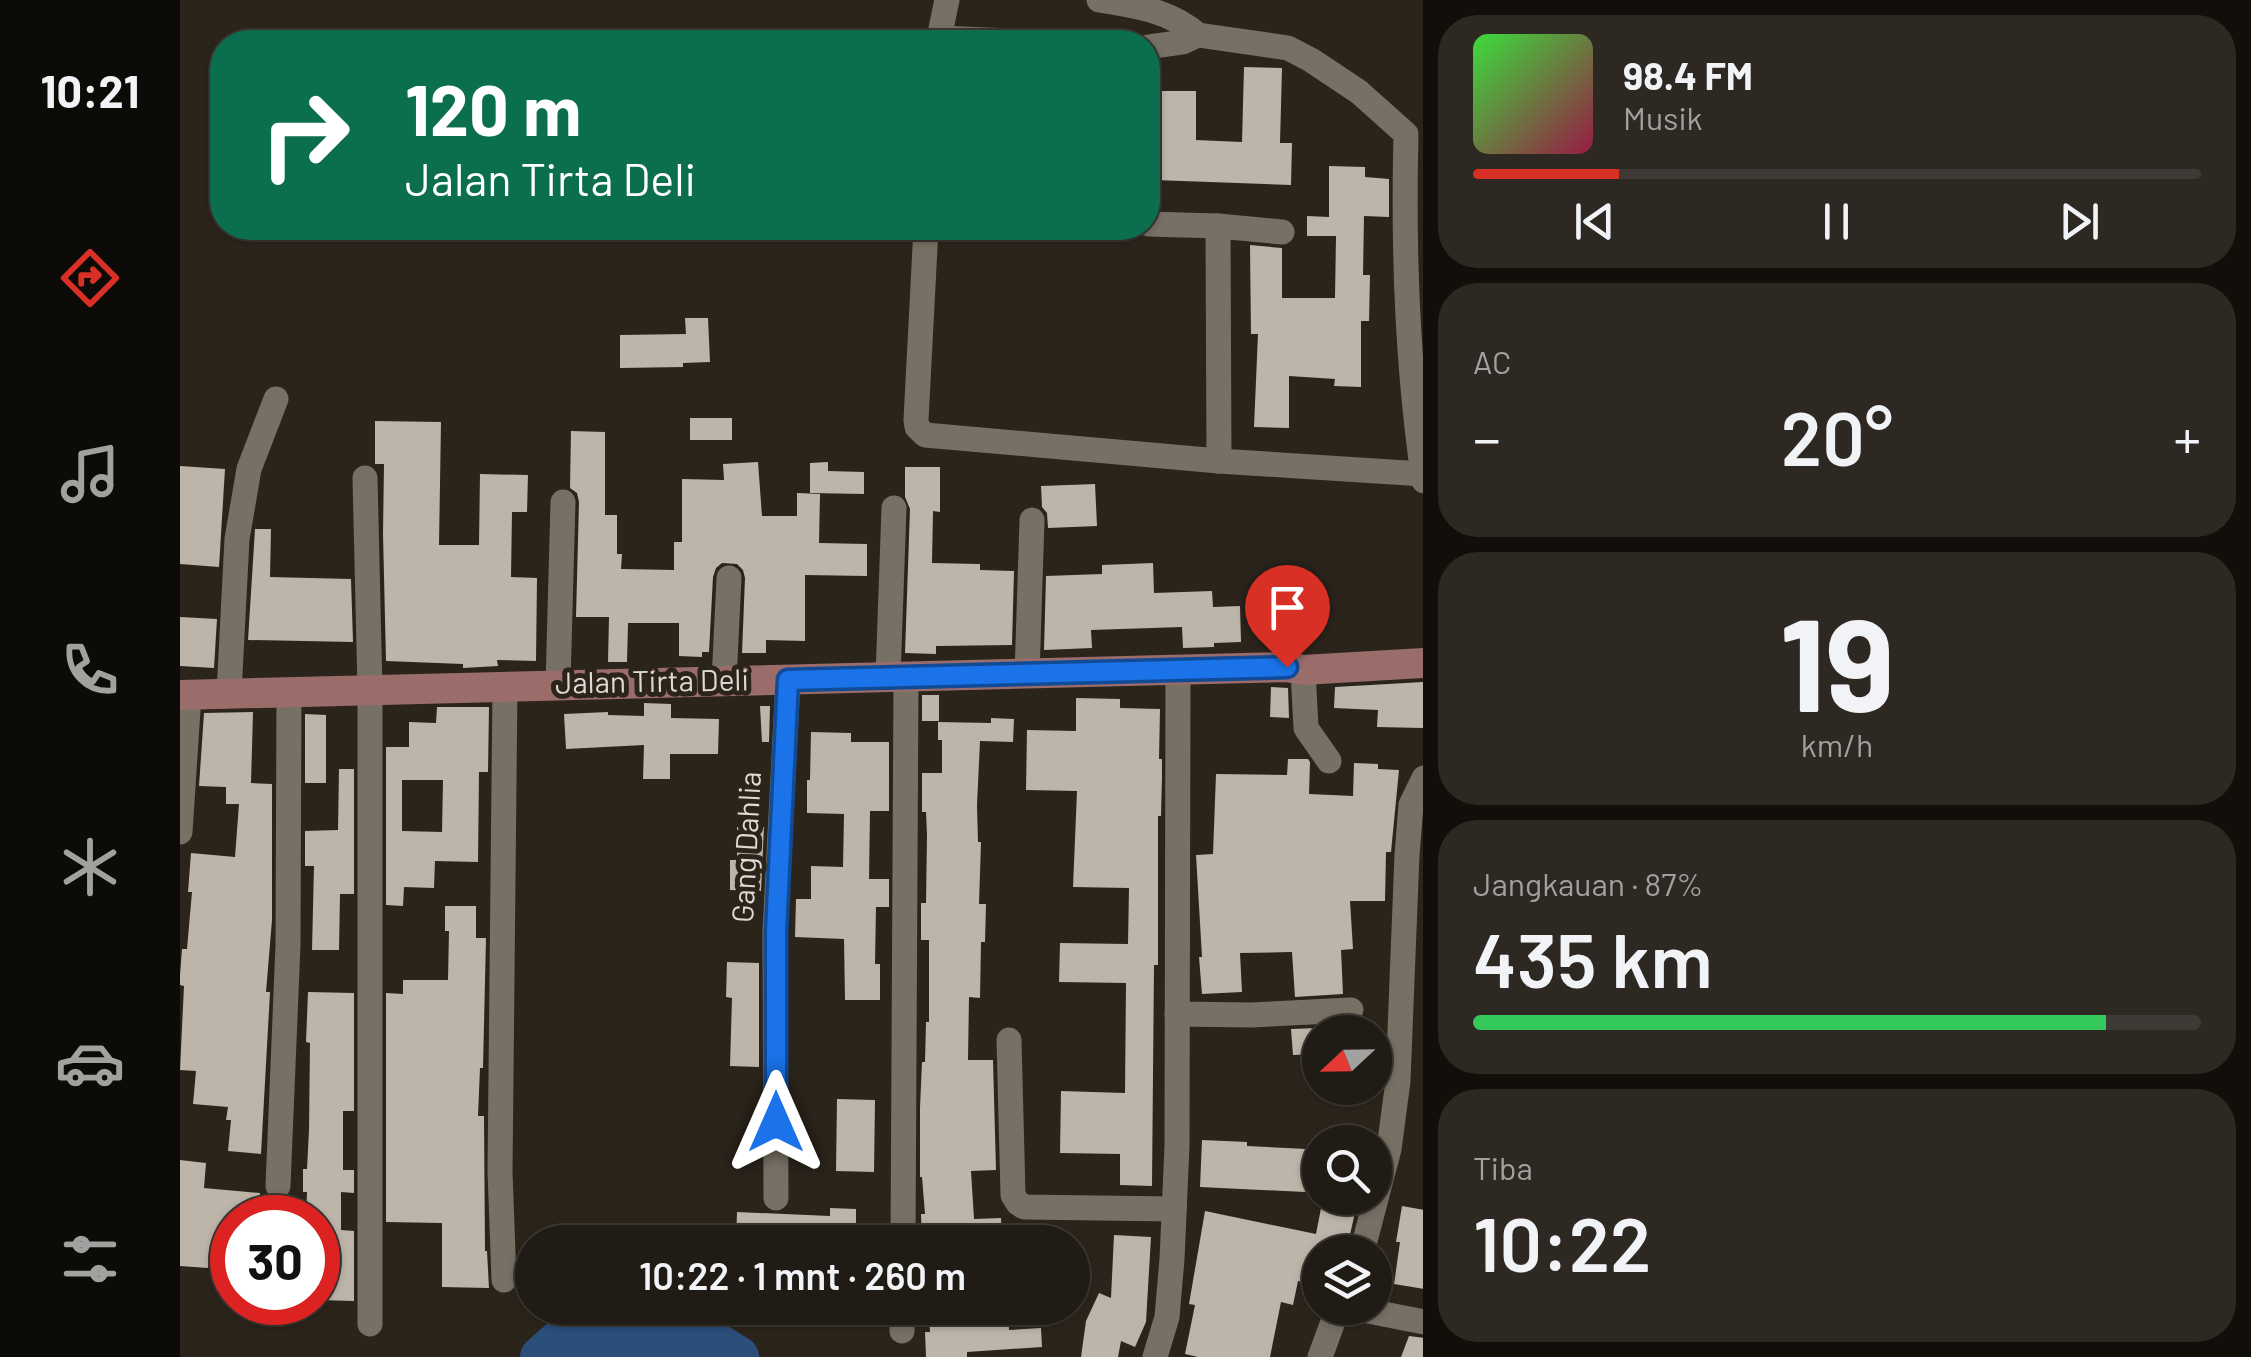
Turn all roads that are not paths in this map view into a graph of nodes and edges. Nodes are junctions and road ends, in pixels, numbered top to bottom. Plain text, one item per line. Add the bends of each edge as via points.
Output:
1 (947, 0) edge
2 (1098, 0) edge
3 (940, 30) edge
4 (1198, 35) junction
5 (1160, 45) edge
6 (1415, 136) edge
7 (1160, 224) edge
8 (1218, 226) junction
9 (1282, 232) dead end
10 (925, 240) edge
11 (276, 399) dead end
12 (1219, 460) junction
13 (1423, 476) edge
14 (365, 478) dead end
15 (563, 502) dead end
16 (894, 508) dead end
17 (1032, 520) dead end
18 (729, 578) dead end
19 (1423, 663) edge
20 (1303, 670) junction
21 (1178, 671) junction
22 (1026, 675) junction
23 (897, 677) junction
24 (724, 680) junction
25 (788, 680) junction
26 (558, 684) junction
27 (505, 685) junction
28 (370, 690) junction
29 (230, 693) junction
30 (288, 693) junction
31 (185, 695) edge
32 (1329, 761) dead end
33 (1423, 780) edge
34 (180, 832) edge
35 (1351, 1010) dead end
36 (1177, 1014) junction
37 (1010, 1040) dead end
38 (278, 1186) dead end
39 (776, 1198) dead end
40 (1174, 1208) junction
41 (903, 1225) edge
42 (1366, 1235) edge
43 (504, 1280) dead end
44 (1392, 1316) edge
45 (1423, 1322) edge
46 (370, 1324) dead end
47 (1332, 1325) edge
48 (1155, 1357) edge
49 (1320, 1357) edge

1 - 3 street
2 - 4 street via 1168,15
4 - 5 street
4 - 6 street via 1288,48
6 - 13 street via 1404,220
7 - 8 street
8 - 9 street
8 - 12 street
10 - 12 street via 916,420 925,435
11 - 29 street via 249,469 237,539
12 - 13 street
14 - 28 street
15 - 26 street
16 - 23 street
17 - 22 street
18 - 24 street
19 - 20 street, Jalan Tirta Deli
20 - 21 street, Jalan Tirta Deli
20 - 32 street via 1306,728
21 - 22 street, Jalan Tirta Deli
21 - 36 street
22 - 23 street, Jalan Tirta Deli
23 - 25 street, Jalan Tirta Deli
23 - 41 street
24 - 25 street, Jalan Tirta Deli
24 - 26 street, Jalan Tirta Deli
25 - 39 street, Gang Dahlia via 776,932
26 - 27 street, Jalan Tirta Deli
27 - 28 street, Jalan Tirta Deli
27 - 43 street
28 - 30 street, Jalan Tirta Deli
28 - 46 street
29 - 30 street, Jalan Tirta Deli
29 - 31 street, Jalan Tirta Deli
30 - 38 street via 288,944
31 - 34 street
33 - 42 street via 1410,822 1396,1098
35 - 36 street
36 - 40 street
37 - 40 street via 1018,1203
40 - 48 street via 1167,1317
44 - 45 street
47 - 49 street

